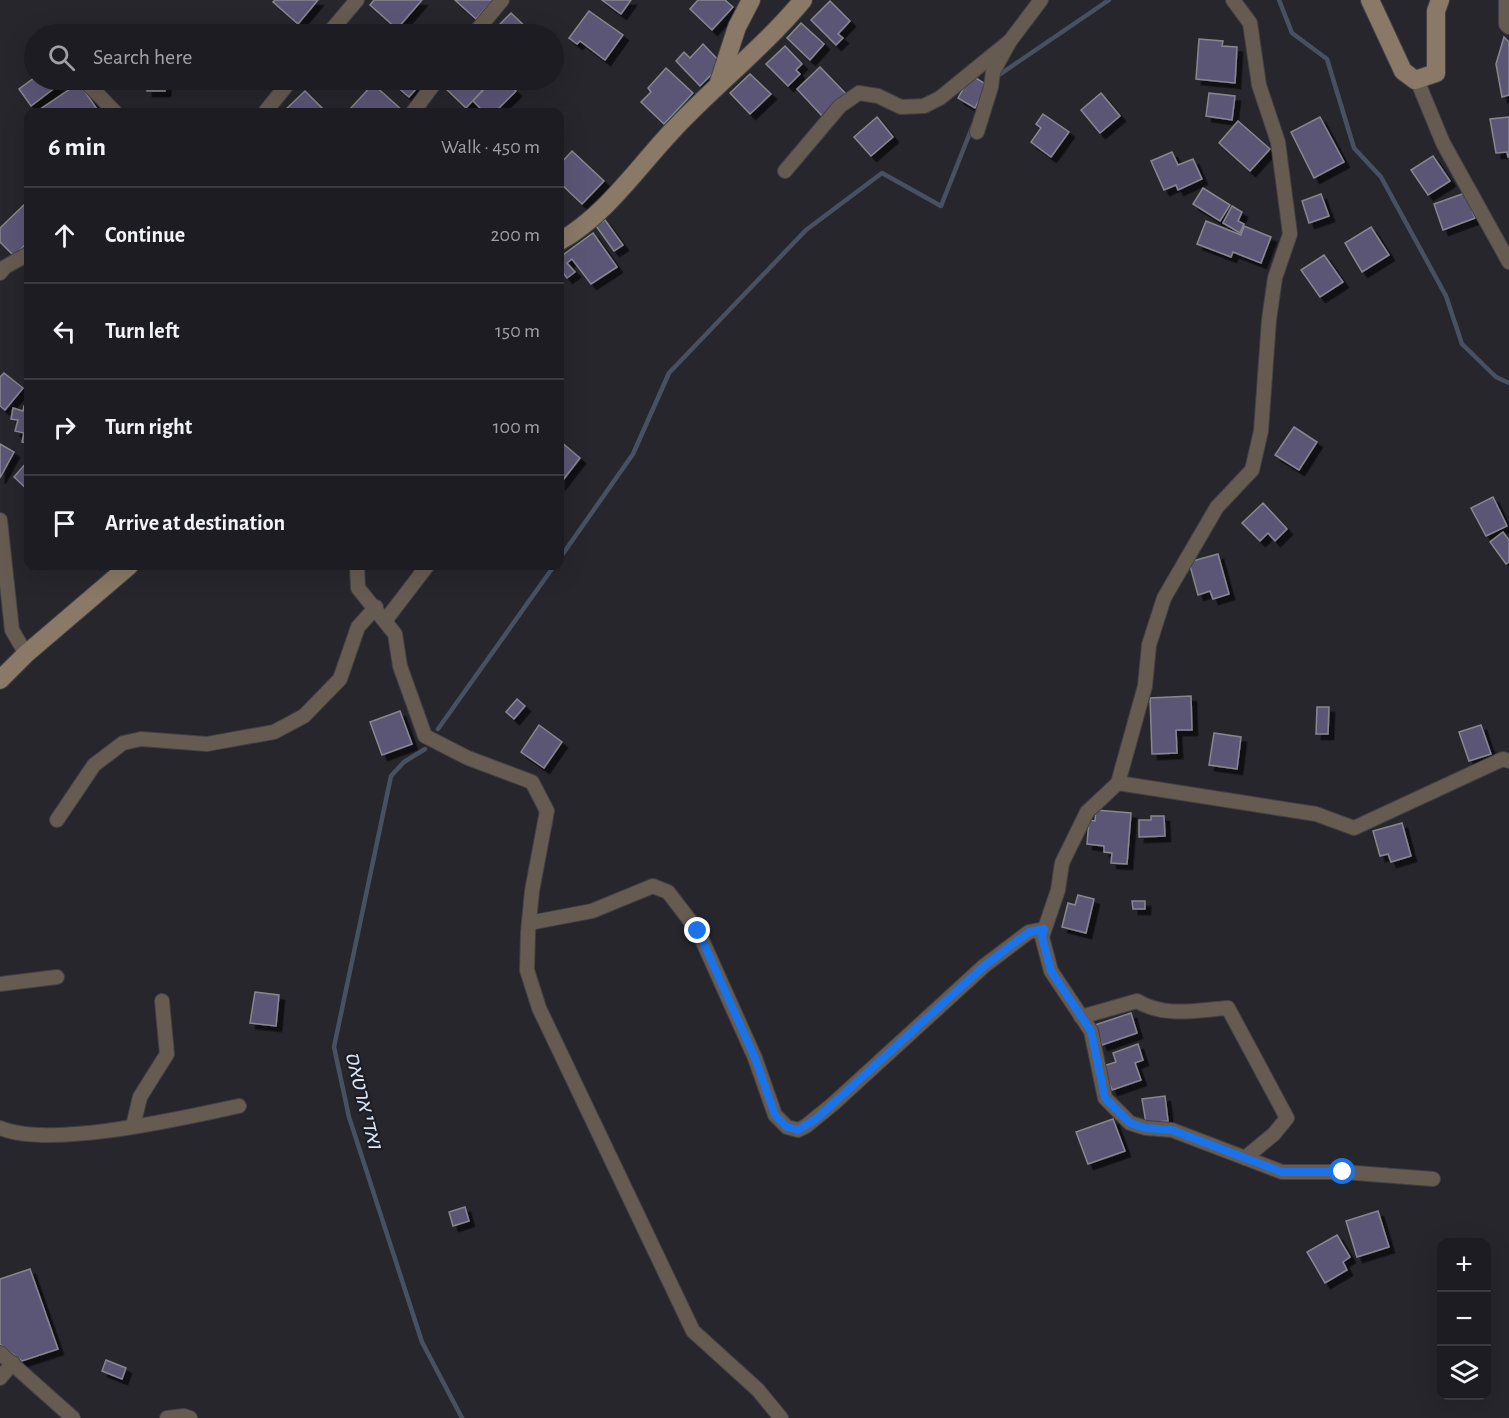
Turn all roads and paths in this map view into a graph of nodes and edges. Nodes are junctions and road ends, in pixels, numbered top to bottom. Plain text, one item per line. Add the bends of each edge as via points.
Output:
1 (357, 0) edge
2 (502, 0) edge
3 (751, 0) edge
4 (803, 0) edge
5 (1041, 0) edge
6 (1233, 0) edge
7 (1370, 0) edge
8 (1440, 0) edge
9 (1506, 0) edge
10 (337, 24) edge
11 (482, 24) edge
12 (1509, 27) edge
13 (1010, 41) junction
14 (1417, 80) junction
15 (718, 84) junction
16 (94, 90) edge
17 (283, 90) edge
18 (430, 90) edge
19 (111, 108) edge
20 (268, 108) edge
21 (416, 108) edge
22 (977, 132) dead end
23 (785, 171) dead end
24 (564, 239) edge
25 (24, 256) edge
26 (1509, 262) edge
27 (0, 273) edge
28 (0, 520) edge
29 (124, 570) edge
30 (357, 570) edge
31 (424, 570) edge
32 (376, 607) junction
33 (386, 621) junction
34 (26, 654) junction
35 (0, 680) edge
36 (1509, 760) edge
37 (1118, 783) junction
38 (57, 820) dead end
39 (529, 923) junction
40 (1044, 929) junction
41 (57, 977) dead end
42 (0, 984) edge
43 (162, 1001) dead end
44 (1081, 1017) junction
45 (239, 1106) dead end
46 (133, 1126) junction
47 (0, 1128) edge
48 (1245, 1158) junction
49 (1433, 1179) dead end
50 (0, 1353) edge
51 (13, 1363) junction
52 (0, 1378) edge
53 (73, 1418) edge
54 (167, 1418) edge
55 (190, 1418) edge
56 (781, 1418) edge

1 - 10 street
2 - 11 street
3 - 15 street via 737,27
4 - 15 street
5 - 13 street
6 - 37 street via 1250,23 1259,85 1278,142 1290,234 1275,278 1261,431 1252,470 1218,507 1164,598 1149,645 1145,686
7 - 14 street via 1403,71
8 - 14 street via 1436,11 1436,72
9 - 12 street
13 - 22 street via 993,72
13 - 23 street via 940,98 924,106 901,107 878,96 859,93 840,106
14 - 26 street via 1443,143
15 - 24 street via 597,213
16 - 19 street
17 - 20 street
18 - 21 street
25 - 27 street
28 - 34 street via 12,630
29 - 34 street
30 - 32 street via 358,588
31 - 33 street
32 - 33 street
32 - 38 street via 358,627 340,679 304,716 274,732 207,744 141,739 123,743 93,765
33 - 39 street via 395,634 400,666 425,736 468,758 532,782 547,811
34 - 35 street
36 - 37 street via 1503,759 1354,828 1316,814
37 - 40 street via 1087,812 1062,863 1058,890
39 - 40 street via 592,911 652,886 668,892 698,931 755,1058 775,1115 787,1127 798,1130 833,1104 984,966 1029,932
39 - 56 street via 527,970 539,1008 693,1331 758,1390
40 - 44 street via 1042,937 1051,971
41 - 42 street
43 - 46 street via 166,1054 140,1097
44 - 48 street via 1091,1031 1105,1098 1130,1123 1172,1130
44 - 48 street via 1137,1001 1170,1013 1228,1008 1287,1118
45 - 46 street
46 - 47 street via 36,1137
48 - 49 street via 1282,1172
50 - 51 street
51 - 52 street
51 - 53 street
54 - 55 street

